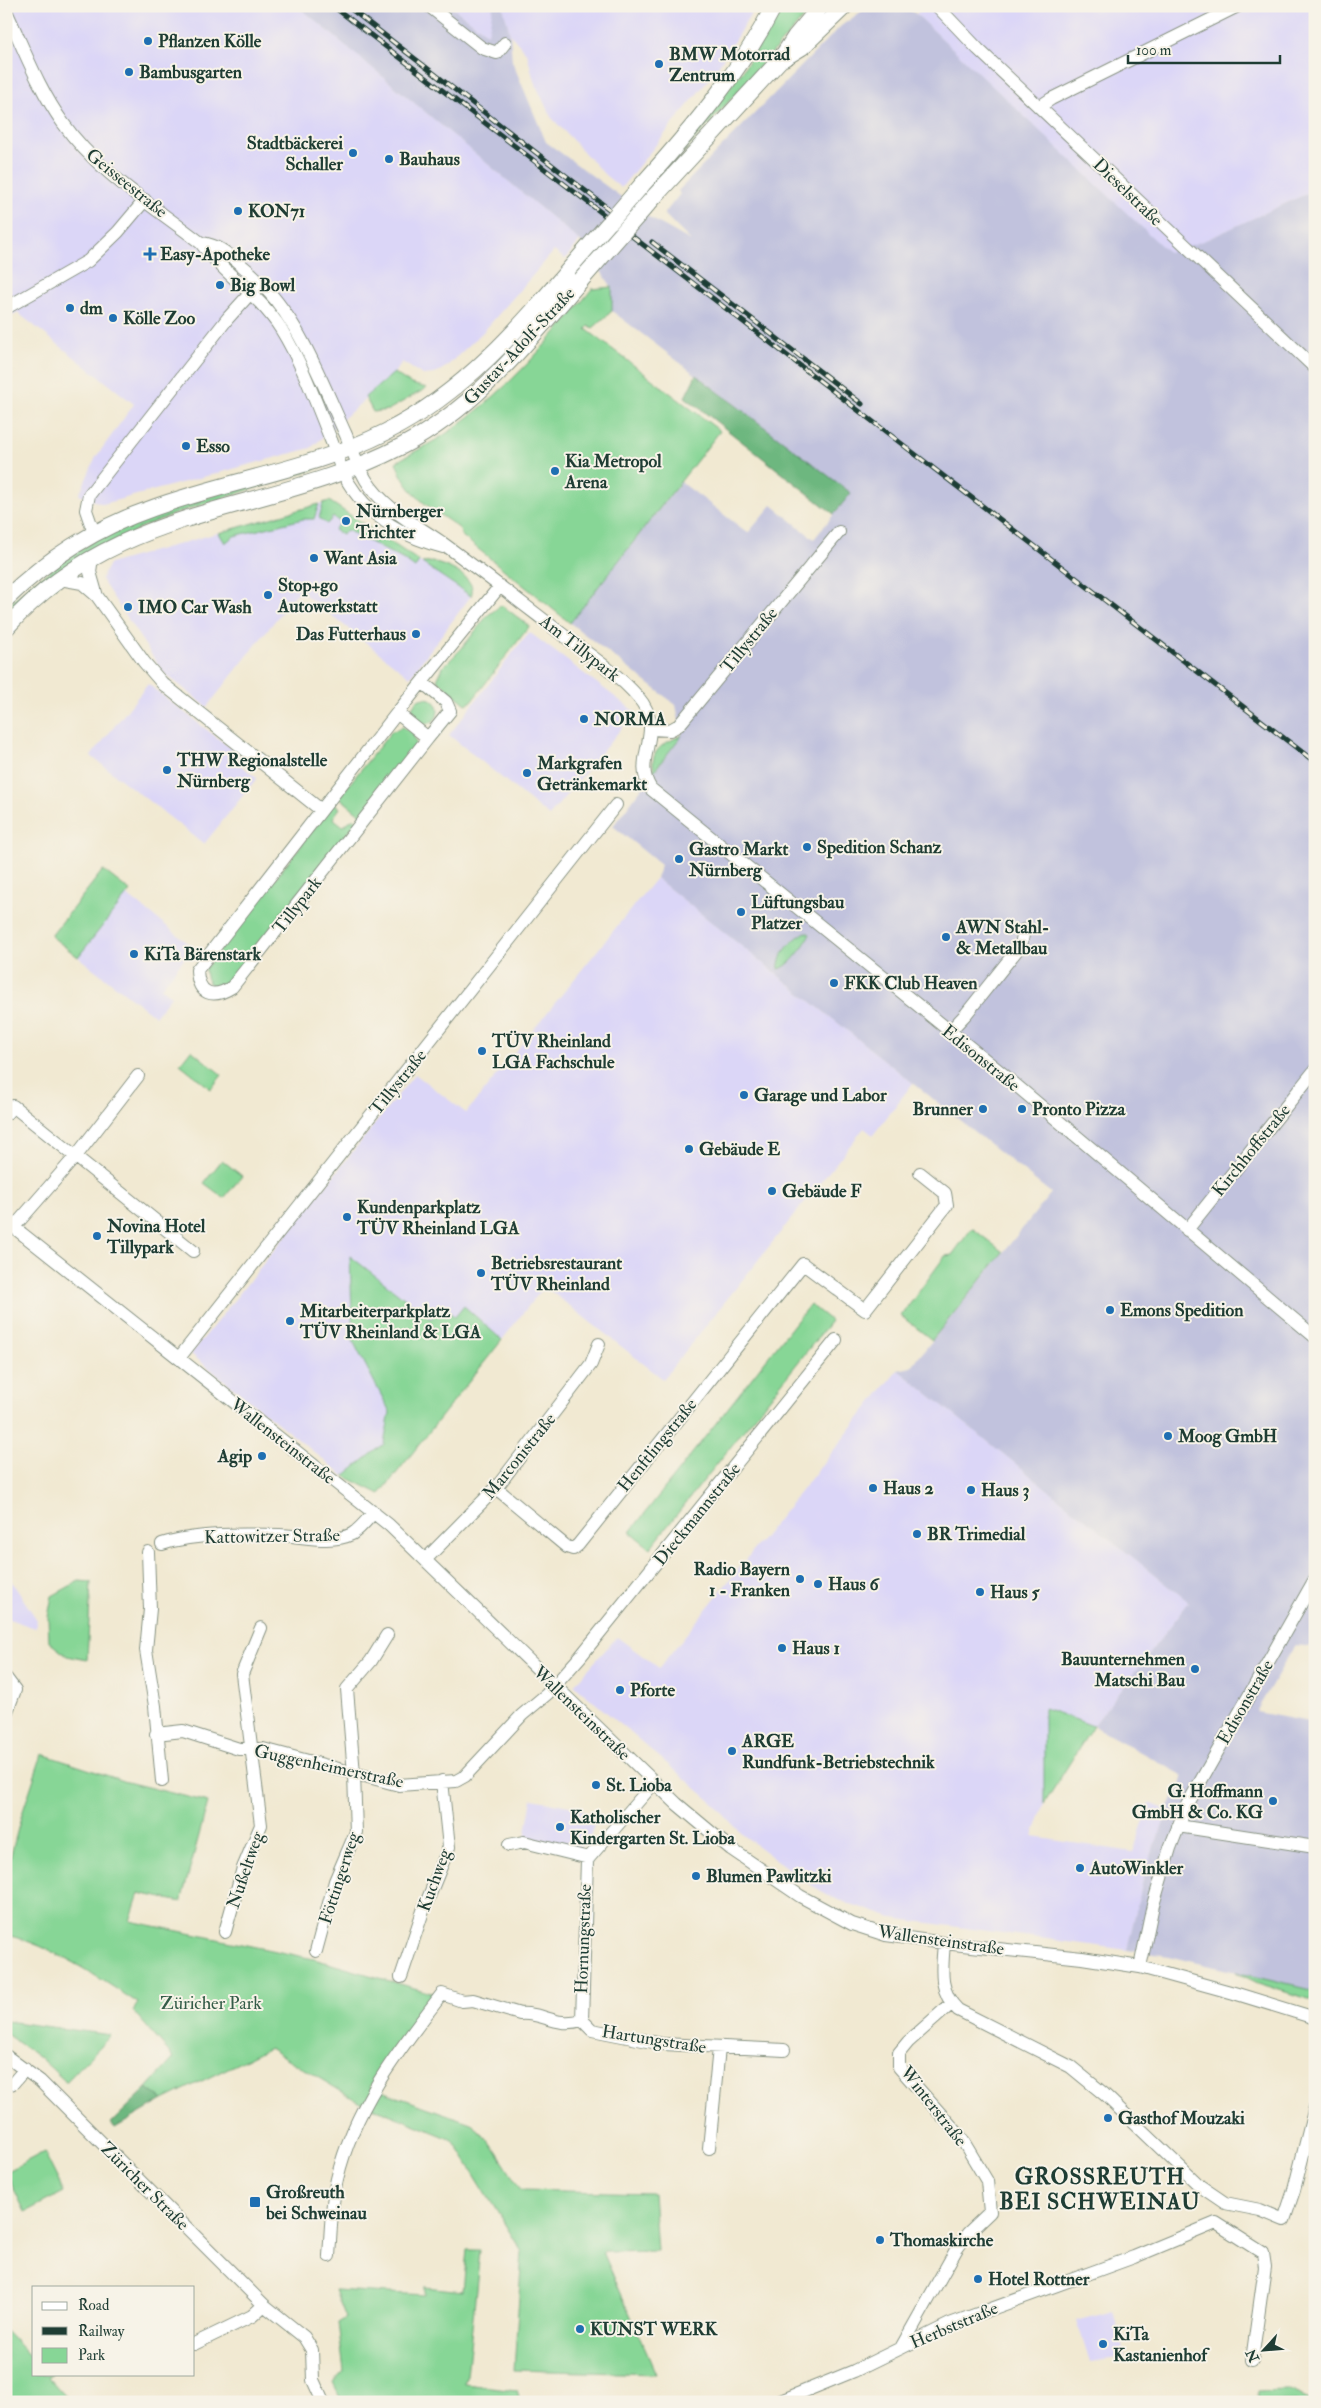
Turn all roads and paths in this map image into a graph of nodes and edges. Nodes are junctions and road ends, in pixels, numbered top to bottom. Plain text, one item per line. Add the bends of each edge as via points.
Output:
1 (429, 6) edge
2 (774, 6) edge
3 (821, 6) edge
4 (845, 6) edge
5 (1238, 6) edge
6 (936, 9) edge
7 (6, 11) edge
8 (504, 43) dead end
9 (780, 60) junction
10 (1039, 107) junction
11 (145, 200) junction
12 (201, 243) junction
13 (261, 281) junction
14 (252, 292) junction
15 (6, 308) edge
16 (1315, 368) edge
17 (343, 450) junction
18 (359, 465) junction
19 (343, 471) junction
20 (839, 532) dead end
21 (94, 533) junction
22 (450, 549) junction
23 (92, 557) junction
24 (60, 579) junction
25 (500, 586) junction
26 (97, 596) junction
27 (6, 599) edge
28 (6, 628) edge
29 (422, 682) junction
30 (397, 713) junction
31 (651, 729) junction
32 (428, 738) junction
33 (646, 780) joint
34 (616, 805) dead end
35 (322, 810) junction
36 (1024, 930) dead end
37 (949, 1032) junction
38 (1315, 1070) edge
39 (138, 1076) dead end
40 (9, 1110) edge
41 (76, 1156) junction
42 (920, 1173) dead end
43 (10, 1224) edge
44 (1187, 1230) junction
45 (193, 1251) dead end
46 (1315, 1338) edge
47 (836, 1340) dead end
48 (599, 1344) dead end
49 (179, 1358) junction
50 (496, 1488) junction
51 (374, 1512) junction
52 (162, 1544) dead end
53 (148, 1552) dead end
54 (426, 1559) junction
55 (1315, 1579) edge
56 (261, 1628) dead end
57 (387, 1635) dead end
58 (6, 1678) edge
59 (555, 1686) junction
60 (6, 1714) edge
61 (156, 1734) junction
62 (252, 1749) junction
63 (354, 1774) junction
64 (162, 1781) dead end
65 (442, 1781) junction
66 (654, 1783) junction
67 (1178, 1826) junction
68 (509, 1844) dead end
69 (1315, 1847) edge
70 (589, 1858) junction
71 (225, 1932) dead end
72 (944, 1943) junction
73 (316, 1951) dead end
74 (1140, 1967) junction
75 (401, 1977) dead end
76 (951, 2004) junction
77 (1315, 2018) edge
78 (582, 2020) junction
79 (718, 2048) junction
80 (784, 2050) dead end
81 (6, 2056) edge
82 (25, 2069) junction
83 (6, 2086) edge
84 (1315, 2107) edge
85 (709, 2148) dead end
86 (1225, 2203) junction
87 (1216, 2223) junction
88 (329, 2256) dead end
89 (264, 2305) junction
90 (195, 2344) edge
91 (901, 2348) junction
92 (1252, 2360) dead end
93 (323, 2402) edge
94 (778, 2402) edge

1 - 8 street via 482,48 497,53
2 - 17 main road, Gustav-Adolf-Straße, bridge via 726,85 684,138 510,336 458,385 401,424
3 - 9 main road, Gustav-Adolf-Straße via 794,37
4 - 9 main road, Gustav-Adolf-Straße via 802,47
5 - 10 street
6 - 10 street, Dieselstraße
7 - 11 street, Geisseestraße via 36,78 68,130 98,162
9 - 18 main road, Gustav-Adolf-Straße, bridge via 481,392 425,433
10 - 16 street, Dieselstraße
11 - 12 street, Geisseestraße
11 - 15 street via 88,260
12 - 13 street, Geisseestraße via 215,244
12 - 14 street, Geisseestraße
13 - 14 street
13 - 17 street, Geisseestraße via 290,316 302,337
14 - 17 street, Geisseestraße via 272,315 290,346
14 - 21 street via 204,347 89,495 86,510
17 - 18 street, Geisseestraße
17 - 19 street, Geisseestraße
17 - 21 main road, Gustav-Adolf-Straße via 159,506
18 - 19 main road, Gustav-Adolf-Straße
18 - 22 street, Am Tillypark via 383,500
19 - 22 street, Am Tillypark via 348,482 385,522 424,542
19 - 23 main road, Gustav-Adolf-Straße via 163,525
20 - 31 street, Tillystraße via 679,725 670,730
21 - 27 main road, Gustav-Adolf-Straße via 47,564
22 - 25 street, Am Tillypark
23 - 24 main road, Gustav-Adolf-Straße
23 - 26 street via 90,572
24 - 26 street via 78,581
24 - 28 main road, Gustav-Adolf-Straße
25 - 29 street, Tillypark
25 - 31 street, Am Tillypark via 630,688 646,707
26 - 35 street via 163,684
29 - 30 street, Tillypark
29 - 32 street, Tillypark via 446,702 450,711
30 - 32 street
30 - 35 street, Tillypark
31 - 33 street, Am Tillypark via 644,766
32 - 35 street, Tillypark via 232,987 212,995 204,991 197,981 197,970
33 - 37 street, Edisonstraße via 651,789 679,814 822,926
34 - 49 street, Tillystraße
36 - 37 street via 1021,945
37 - 44 street, Edisonstraße
38 - 44 street, Kirchhoffstraße
39 - 41 street
40 - 41 street
41 - 43 street
41 - 45 street
42 - 50 street, Henftlingstraße via 945,1193 947,1205 865,1310 803,1264 573,1549
43 - 49 street, Wallensteinstraße
44 - 46 street, Edisonstraße
47 - 59 street, Dieckmannstraße
48 - 50 street, Marconistraße via 591,1364
49 - 51 street, Wallensteinstraße
50 - 54 street, Marconistraße
51 - 52 street, Kattowitzer Straße via 351,1534 333,1538 211,1536 181,1538
51 - 54 street, Wallensteinstraße
53 - 61 street via 150,1610 146,1650
54 - 59 street, Wallensteinstraße
55 - 67 street, Edisonstraße
56 - 62 street, Nußeltweg via 242,1674
57 - 63 street, Föttingerweg via 371,1661 347,1689
58 - 60 street via 15,1690
59 - 65 street, Guggenheimerstraße via 522,1715 465,1776 456,1781
59 - 66 street, Wallensteinstraße
61 - 62 street, Guggenheimerstraße via 183,1731 239,1749
61 - 64 street
62 - 63 street, Guggenheimerstraße
62 - 71 street, Nußeltweg via 261,1825 242,1868
63 - 65 street, Guggenheimerstraße via 399,1785
63 - 73 street, Föttingerweg via 356,1832 335,1881
65 - 75 street, Kuchweg via 448,1847
66 - 70 street
66 - 72 street, Wallensteinstraße via 731,1849 814,1905 870,1930
67 - 69 street
67 - 74 street, Edisonstraße via 1153,1905
68 - 70 street via 524,1842
70 - 78 street, Hornungstraße via 586,1868
72 - 74 street, Wallensteinstraße
72 - 76 street via 942,1984
74 - 77 street, Wallensteinstraße
76 - 86 street via 964,2014 1071,2066 1200,2186
76 - 91 street, Winterstraße via 908,2042 899,2053 899,2067 960,2136 988,2181 990,2212 956,2250
78 - 79 street, Hartungstraße via 592,2030 663,2044
78 - 88 street, Hartungstraße via 567,2024 442,1994 397,2052 363,2107 350,2137 337,2180
79 - 80 street, Hartungstraße
79 - 85 street
81 - 82 street, Züricher Straße
82 - 83 street
82 - 89 street, Züricher Straße
84 - 86 street via 1284,2220 1260,2210
86 - 87 street
87 - 91 street, Herbststraße via 1134,2257 950,2324
87 - 92 street via 1263,2253 1265,2266
89 - 90 street via 252,2316
89 - 93 street, Züricher Straße via 304,2337 312,2350 313,2380
91 - 94 street, Herbststraße

